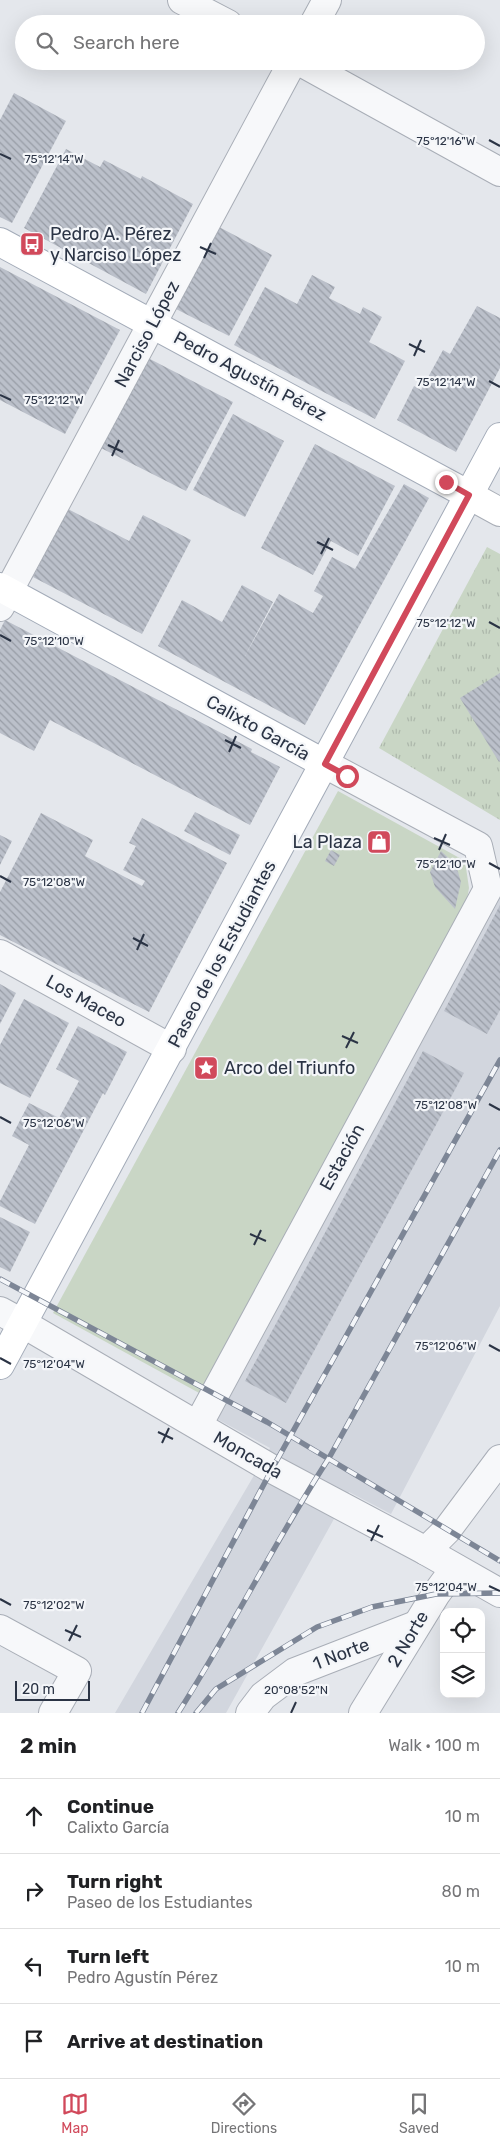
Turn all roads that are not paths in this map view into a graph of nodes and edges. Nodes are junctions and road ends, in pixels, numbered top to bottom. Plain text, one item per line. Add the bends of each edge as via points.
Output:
1 (182, 0) edge
2 (327, 0) edge
3 (211, 15) edge
4 (319, 15) edge
5 (289, 70) edge
6 (315, 70) edge
7 (500, 172) edge
8 (0, 242) edge
9 (153, 324) junction
10 (500, 437) edge
11 (469, 495) junction
12 (500, 512) edge
13 (3, 595) edge
14 (325, 764) junction
15 (488, 889) joint
16 (0, 954) edge
17 (172, 1048) junction
18 (11, 1317) edge
19 (0, 1365) edge
20 (198, 1425) junction
21 (500, 1459) edge
22 (426, 1551) junction
23 (456, 1568) junction
24 (500, 1593) edge
25 (416, 1625) junction
26 (0, 1629) edge
27 (53, 1713) edge
28 (250, 1713) edge
29 (363, 1713) edge

1 - 3 street
2 - 4 street
5 - 9 street, Narciso López
6 - 7 street
8 - 9 main road, Pedro Agustín Pérez
9 - 11 main road, Pedro Agustín Pérez
9 - 13 street, Narciso López
10 - 11 main road, Paseo de los Estudiantes
11 - 12 main road, Pedro Agustín Pérez
11 - 14 main road, Paseo de los Estudiantes
13 - 14 main road, Calixto García
14 - 15 street, Calixto García via 478,846
14 - 17 main road, Paseo de los Estudiantes
15 - 20 street, Estación
16 - 17 street, Los Maceo
17 - 18 main road, Paseo de los Estudiantes
18 - 19 main road, Paseo de los Estudiantes
18 - 20 street, Moncada
20 - 22 street, Moncada via 283,1475
21 - 22 street via 447,1530
22 - 23 street, Moncada
23 - 24 street, Moncada
23 - 25 street, 2 Norte
25 - 28 street, 1 Norte via 295,1672 263,1696
25 - 29 street, 2 Norte
26 - 27 street via 77,1671

